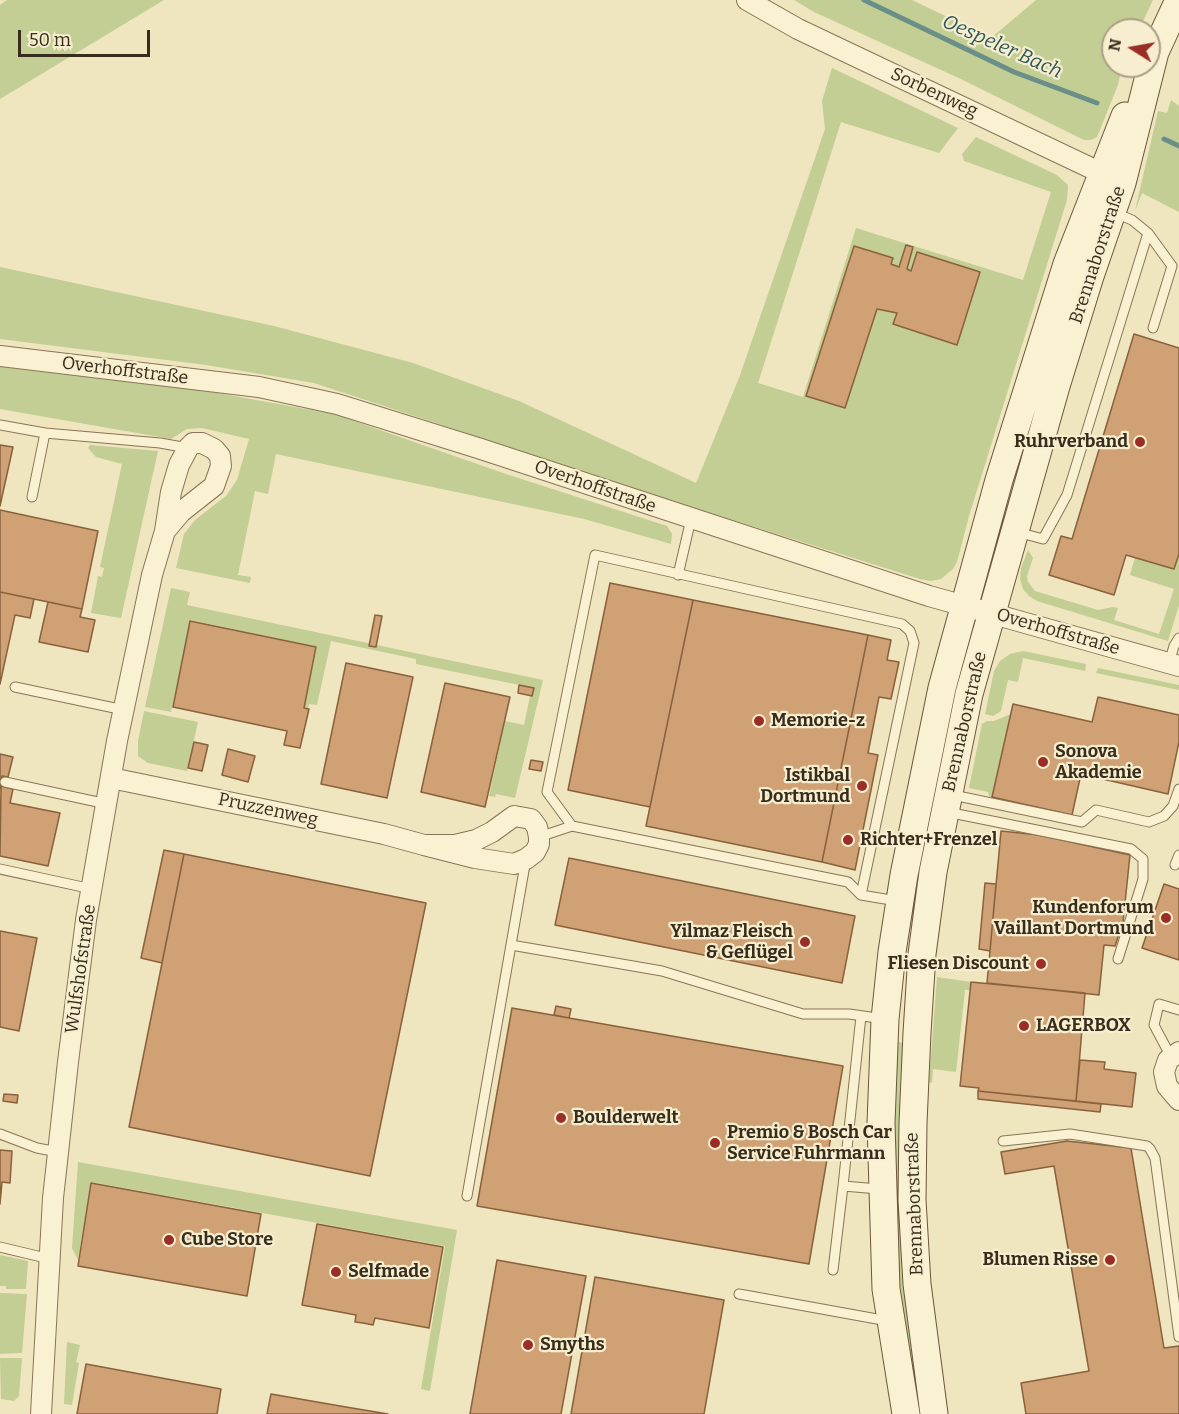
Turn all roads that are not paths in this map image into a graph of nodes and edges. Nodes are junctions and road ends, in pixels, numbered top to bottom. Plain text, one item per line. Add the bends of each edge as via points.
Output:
1 (747, 0) edge
2 (1179, 0) edge
3 (1161, 39) edge
4 (1145, 78) edge
5 (1112, 178) junction
6 (1112, 212) junction
7 (1148, 233) junction
8 (1153, 328) dead end
9 (0, 356) edge
10 (0, 425) edge
11 (45, 433) junction
12 (188, 448) junction
13 (32, 497) dead end
14 (691, 519) junction
15 (165, 531) junction
16 (1015, 531) junction
17 (678, 575) junction
18 (965, 606) junction
19 (992, 614) junction
20 (1179, 638) edge
21 (1174, 665) edge
22 (15, 687) dead end
23 (124, 710) junction
24 (111, 778) junction
25 (5, 782) dead end
26 (1179, 789) edge
27 (947, 803) junction
28 (106, 804) junction
29 (572, 826) junction
30 (539, 837) junction
31 (424, 845) junction
32 (1179, 855) edge
33 (526, 859) junction
34 (1175, 865) dead end
35 (0, 870) edge
36 (92, 889) junction
37 (861, 895) junction
38 (900, 902) junction
39 (928, 908) junction
40 (511, 945) junction
41 (1118, 959) dead end
42 (1179, 1010) edge
43 (873, 1017) junction
44 (917, 1033) junction
45 (1175, 1054) edge
46 (1179, 1100) edge
47 (0, 1134) edge
48 (1002, 1141) dead end
49 (58, 1152) junction
50 (843, 1186) junction
51 (882, 1189) junction
52 (467, 1196) dead end
53 (0, 1247) edge
54 (50, 1259) junction
55 (833, 1270) dead end
56 (739, 1294) dead end
57 (891, 1321) junction
58 (1179, 1337) edge
59 (41, 1414) edge
60 (906, 1414) edge
61 (934, 1414) edge

1 - 5 street, Sorbenweg via 798,29
2 - 3 main road, Brennaborstraße
4 - 5 main road, Brennaborstraße
5 - 6 main road, Brennaborstraße
5 - 18 main road, Brennaborstraße via 1063,275 999,480
6 - 7 lane via 1132,220
6 - 16 main road, Brennaborstraße
7 - 8 lane via 1172,266
7 - 16 lane via 1067,495 1043,539
9 - 14 street, Overhoffstraße via 288,392 386,418
10 - 11 lane
11 - 12 lane
11 - 13 lane
12 - 15 street, Wulfshofstraße via 177,472
12 - 15 street, Wulfshofstraße via 202,443 214,449 220,456 220,473 214,486 181,512
14 - 17 lane
14 - 18 street, Overhoffstraße
15 - 23 street, Wulfshofstraße
16 - 19 main road, Brennaborstraße
17 - 29 lane via 595,555 548,792
17 - 37 lane via 902,624 910,632 914,643
18 - 19 street, Overhoffstraße
18 - 38 main road, Brennaborstraße via 942,688
19 - 21 street, Overhoffstraße
19 - 27 main road, Brennaborstraße via 969,694
20 - 21 lane via 1174,646
22 - 23 lane
23 - 24 street, Wulfshofstraße
24 - 28 street, Wulfshofstraße
24 - 31 street, Pruzzenweg
25 - 28 lane
26 - 27 lane via 1173,806 1164,816 1149,822 1096,810 1082,822
27 - 39 main road, Brennaborstraße
27 - 41 lane via 1131,849 1143,859 1143,879
28 - 36 street, Wulfshofstraße
29 - 30 lane
29 - 37 lane via 848,882
30 - 31 street, Pruzzenweg via 531,819 514,816 476,840
30 - 33 street via 535,852
31 - 33 street, Pruzzenweg via 493,862 514,864
32 - 34 lane
33 - 40 lane
35 - 36 lane
36 - 49 street, Wulfshofstraße
37 - 38 lane
38 - 39 main road
38 - 43 main road, Brennaborstraße via 892,952
39 - 44 main road, Brennaborstraße
40 - 43 lane via 662,971 803,1014
40 - 52 lane
42 - 45 lane via 1159,1004 1154,1025
43 - 44 main road
43 - 50 lane
43 - 51 main road, Brennaborstraße
44 - 61 main road, Brennaborstraße via 912,1200 917,1284
45 - 46 street via 1165,1065 1164,1079
47 - 49 lane
48 - 58 lane via 1070,1134 1150,1149 1155,1158
49 - 54 street, Wulfshofstraße
50 - 51 lane
50 - 55 lane
51 - 57 main road, Brennaborstraße
53 - 54 lane
54 - 59 street, Wulfshofstraße
56 - 57 lane
57 - 60 main road, Brennaborstraße

